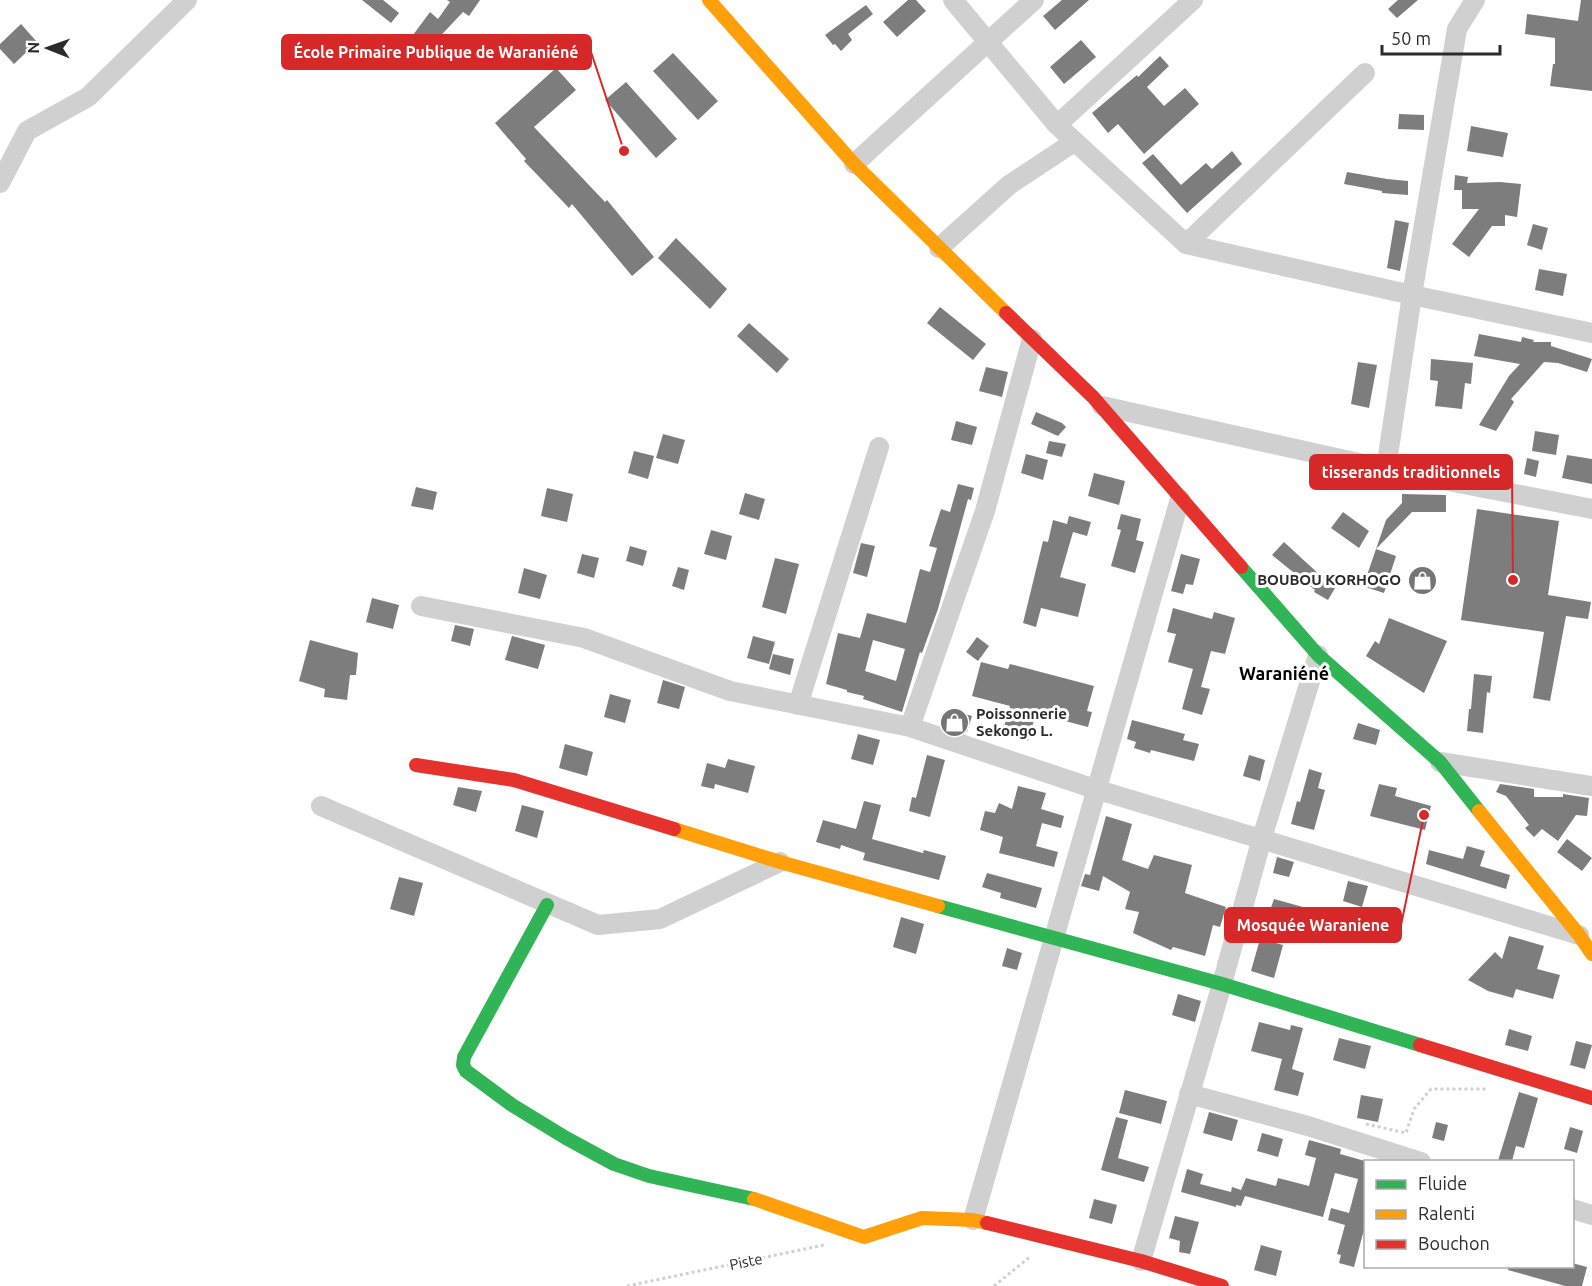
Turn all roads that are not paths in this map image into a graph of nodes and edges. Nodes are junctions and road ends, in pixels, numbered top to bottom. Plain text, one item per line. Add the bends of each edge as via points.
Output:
1 (187, 0) edge
2 (709, 0) edge
3 (953, 0) edge
4 (1034, 0) edge
5 (1193, 0) edge
6 (1475, 0) edge
7 (988, 40) junction
8 (1365, 73) dead end
9 (1058, 125) junction
10 (1074, 142) junction
11 (854, 164) junction
12 (0, 183) edge
13 (1186, 244) junction
14 (939, 248) junction
15 (1412, 295) junction
16 (1592, 333) edge
17 (1032, 339) junction
18 (1102, 406) junction
19 (879, 447) dead end
20 (1386, 469) junction
21 (1180, 499) junction
22 (1592, 509) edge
23 (421, 606) dead end
24 (1318, 655) junction
25 (798, 705) junction
26 (910, 727) junction
27 (1440, 762) junction
28 (416, 765) dead end
29 (1592, 786) edge
30 (1095, 789) junction
31 (321, 806) dead end
32 (1262, 838) junction
33 (780, 862) junction
34 (547, 905) junction
35 (1579, 935) junction
36 (1056, 938) junction
37 (1592, 954) edge
38 (1222, 984) junction
39 (1189, 1094) junction
40 (1592, 1098) edge
41 (1418, 1160) edge
42 (1574, 1210) edge
43 (1592, 1215) edge
44 (973, 1220) junction
45 (1141, 1261) junction
46 (1222, 1286) edge

1 - 12 street via 88,97 27,131
2 - 11 street
3 - 7 street
4 - 7 street
5 - 9 street
6 - 15 street via 1457,29
7 - 9 street
7 - 11 street
8 - 13 street
9 - 10 street
10 - 13 street
10 - 14 street via 1009,185
11 - 14 street
13 - 15 street
14 - 17 street
15 - 16 street
15 - 20 street
17 - 18 street
17 - 26 street via 985,511
18 - 20 street
18 - 21 street
19 - 25 street
20 - 22 street
21 - 24 street
21 - 30 street
23 - 25 street via 584,638 730,691
24 - 27 street
24 - 32 street
25 - 26 street
26 - 30 street
27 - 29 street
27 - 35 street
28 - 33 street via 514,780
30 - 32 street
30 - 36 street
31 - 34 street
32 - 35 street
32 - 38 street
33 - 34 street via 660,919 598,925
33 - 36 street
34 - 44 street via 464,1058 466,1071 512,1106 614,1164 649,1176 754,1199 864,1237 922,1218
35 - 37 street
36 - 38 street
36 - 44 street
38 - 39 street
38 - 40 street
39 - 41 street
39 - 45 street
42 - 43 street
44 - 45 street
45 - 46 street

